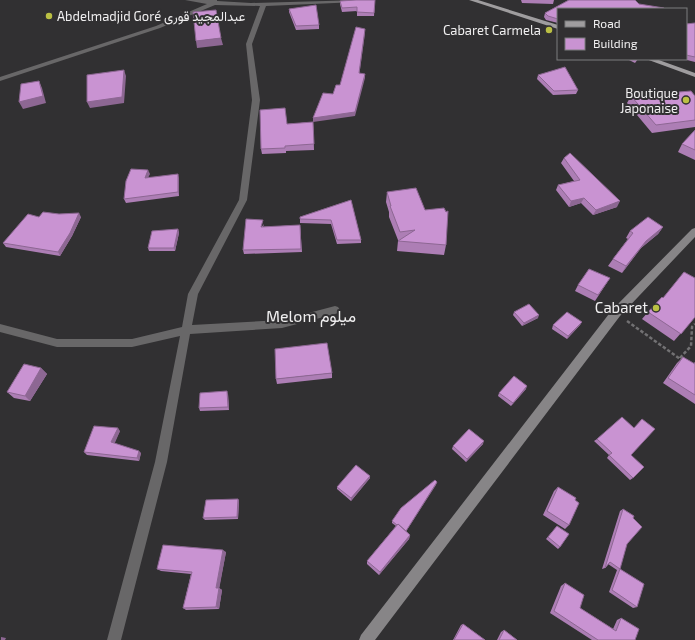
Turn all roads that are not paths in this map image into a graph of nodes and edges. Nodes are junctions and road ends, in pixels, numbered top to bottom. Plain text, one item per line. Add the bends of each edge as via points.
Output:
1 (188, 0) edge
2 (358, 0) edge
3 (472, 0) edge
4 (214, 2) edge
5 (264, 4) junction
6 (557, 27) edge
7 (652, 60) edge
8 (695, 76) edge
9 (0, 79) edge
10 (695, 231) edge
11 (335, 310) dead end
12 (0, 328) edge
13 (187, 330) junction
14 (114, 640) edge
15 (366, 640) edge

1 - 4 street
2 - 5 street
3 - 6 main road
4 - 5 street
4 - 9 street via 158,27
5 - 13 street via 249,44 256,100 243,200 193,294
7 - 8 main road
10 - 15 main road via 616,313
11 - 13 street via 282,324
12 - 13 street via 57,342 132,343
13 - 14 street via 161,462

